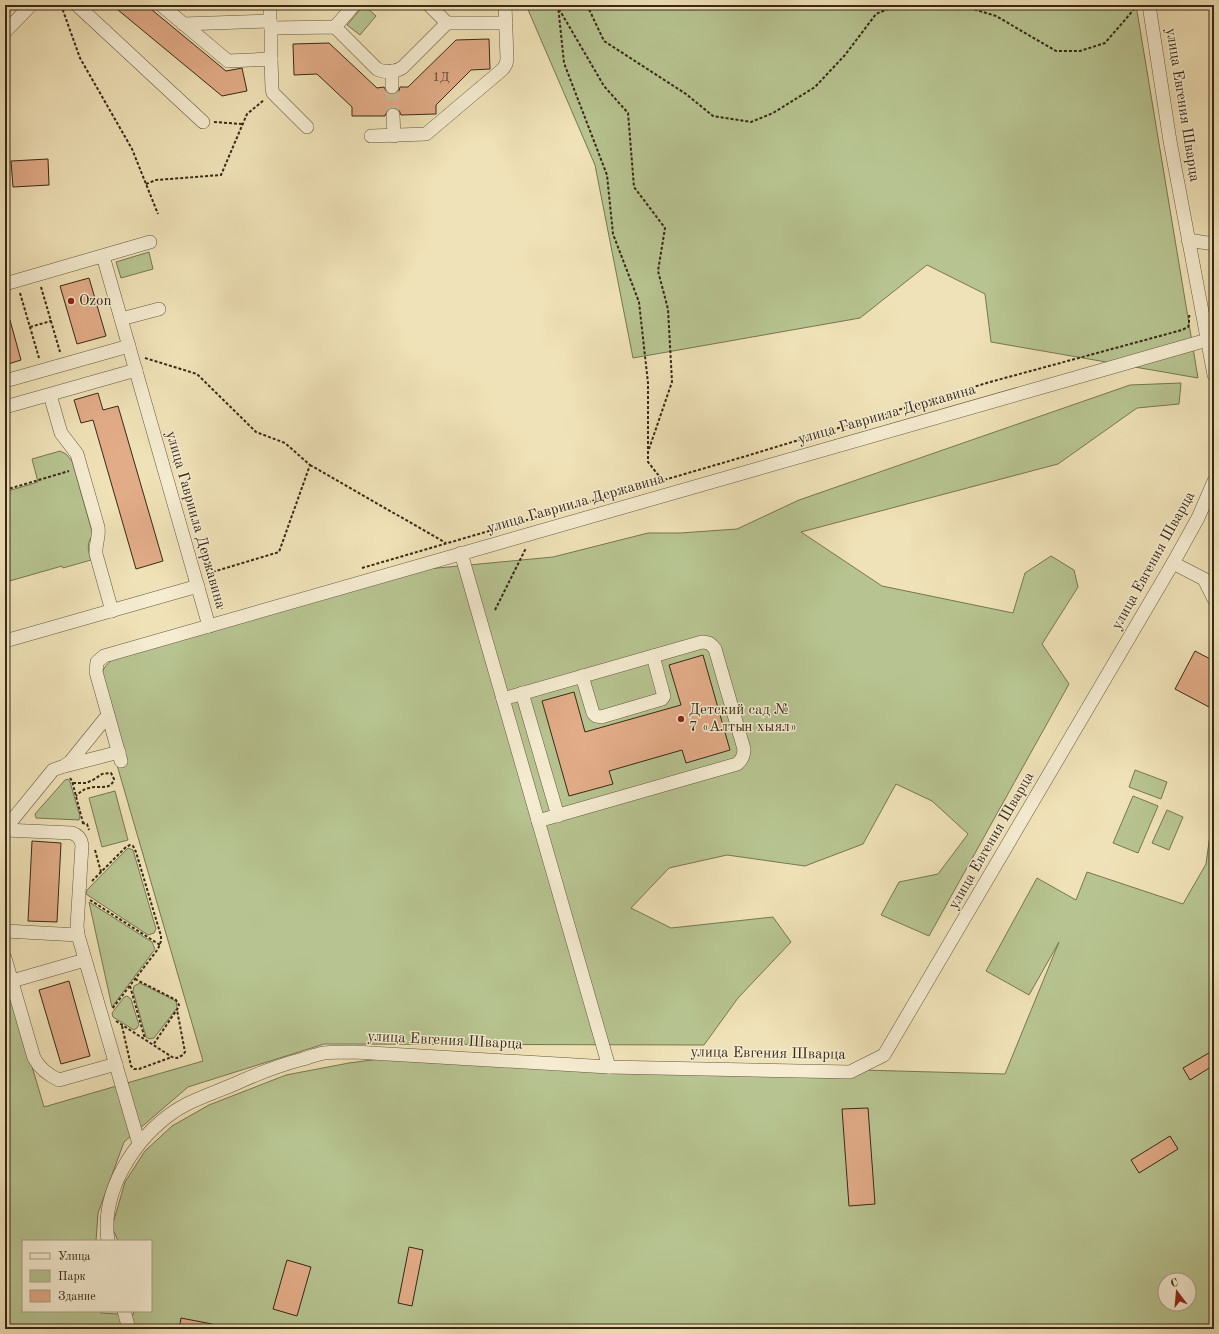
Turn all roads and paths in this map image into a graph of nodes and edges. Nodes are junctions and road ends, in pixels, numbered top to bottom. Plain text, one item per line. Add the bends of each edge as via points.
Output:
1 (31, 5) edge
2 (61, 5) edge
3 (77, 5) edge
4 (161, 5) edge
5 (270, 5) edge
6 (354, 5) edge
7 (429, 5) edge
8 (505, 5) edge
9 (587, 5) edge
10 (897, 5) edge
11 (960, 5) edge
12 (1138, 5) edge
13 (1149, 5) edge
14 (558, 7) edge
15 (448, 23) junction
16 (506, 23) junction
17 (183, 24) junction
18 (271, 25) junction
19 (335, 27) junction
20 (5, 32) edge
21 (271, 59) junction
22 (392, 71) junction
23 (392, 87) tunnel mouth
24 (273, 93) junction
25 (393, 115) tunnel mouth
26 (203, 122) joint
27 (242, 124) junction
28 (307, 127) dead end
29 (371, 136) dead end
30 (394, 136) junction
31 (146, 184) junction
32 (158, 214) dead end
33 (1188, 240) junction
34 (150, 242) dead end
35 (1214, 244) edge
36 (103, 256) junction
37 (38, 275) junction
38 (11, 282) edge
39 (158, 309) dead end
40 (1202, 312) junction
41 (121, 319) junction
42 (51, 321) junction
43 (30, 327) junction
44 (1207, 340) junction
45 (130, 350) junction
46 (63, 365) junction
47 (136, 370) junction
48 (42, 371) junction
49 (1214, 375) edge
50 (5, 381) edge
51 (50, 395) junction
52 (5, 408) edge
53 (648, 450) junction
54 (310, 465) junction
55 (81, 468) junction
56 (663, 480) junction
57 (1214, 482) edge
58 (5, 490) edge
59 (668, 494) junction
60 (522, 521) junction
61 (527, 535) junction
62 (446, 543) junction
63 (461, 553) junction
64 (1173, 563) junction
65 (356, 570) dead end
66 (197, 585) junction
67 (1213, 595) edge
68 (228, 608) dead end
69 (495, 610) dead end
70 (112, 611) junction
71 (209, 626) junction
72 (5, 641) edge
73 (653, 656) junction
74 (582, 676) junction
75 (522, 693) junction
76 (503, 699) junction
77 (108, 715) junction
78 (65, 772) junction
79 (73, 783) junction
80 (76, 796) junction
81 (558, 816) junction
82 (538, 821) junction
83 (76, 822) dead end
84 (83, 823) junction
85 (5, 829) edge
86 (91, 835) dead end
87 (95, 850) dead end
88 (101, 872) junction
89 (81, 894) junction
90 (5, 931) edge
91 (78, 935) junction
92 (160, 944) junction
93 (5, 958) edge
94 (85, 960) junction
95 (135, 979) junction
96 (12, 981) junction
97 (130, 986) junction
98 (177, 1010) junction
99 (105, 1017) junction
100 (122, 1025) junction
101 (146, 1040) junction
102 (152, 1045) junction
103 (172, 1057) junction
104 (116, 1064) junction
105 (609, 1067) junction
106 (139, 1144) junction
107 (108, 1240) edge
108 (124, 1312) edge
109 (129, 1329) edge

1 - 20 street
2 - 31 path via 80,58 132,149
3 - 26 street
4 - 17 street
5 - 18 street
6 - 19 street
7 - 15 street
8 - 16 street
9 - 10 path via 604,41 686,94 713,116 751,122 774,113 815,87 845,55 876,14
11 - 12 path via 996,16 1056,51 1080,51 1105,43
13 - 33 street, улица Евгения Шварца
14 - 53 path via 564,63 607,175 613,234 639,302 648,383
14 - 53 path via 604,86 628,113 634,187 665,228 658,271 668,309 672,382
15 - 16 street
15 - 22 street via 403,68
16 - 30 street via 507,59 503,68 431,131 421,135
17 - 18 street
17 - 21 street via 228,61
18 - 19 street
18 - 21 street
19 - 22 street via 377,68
21 - 24 street
22 - 23 street
24 - 27 path via 246,114
24 - 28 street
25 - 30 street
26 - 27 path
27 - 31 path via 221,175 156,180
29 - 30 street
31 - 32 path
33 - 35 street
33 - 40 street, улица Евгения Шварца
34 - 36 street
36 - 37 street
36 - 41 street, улица Гавриила Державина
37 - 38 street
37 - 42 path
38 - 43 path
39 - 41 street
40 - 44 street, улица Евгения Шварца
40 - 56 path via 1189,316 1188,327 1182,330 990,382
41 - 45 street, улица Гавриила Державина
42 - 43 path
42 - 46 path
43 - 48 path
44 - 49 street, улица Евгения Шварца
44 - 59 street, улица Гавриила Державина
45 - 46 street
45 - 47 street, улица Гавриила Державина
45 - 54 path via 197,374 256,432 285,443
46 - 48 street
47 - 51 street
47 - 66 street, улица Гавриила Державина
48 - 50 street
51 - 52 street
51 - 55 street via 61,433 75,451
53 - 56 path via 648,462
54 - 62 path
54 - 66 path via 279,552
55 - 58 path
55 - 70 street via 98,527 96,554
56 - 59 path
56 - 60 path
57 - 64 street, улица Евгения Шварца
59 - 61 street, улица Гавриила Державина
60 - 61 path
60 - 62 path
61 - 63 street, улица Гавриила Державина
61 - 69 path via 529,543
62 - 65 path
63 - 71 street, улица Гавриила Державина
63 - 76 street
64 - 67 street via 1204,579
64 - 105 street, улица Евгения Шварца via 884,1055 850,1072
66 - 68 path via 213,588 221,610
66 - 70 street
66 - 71 street, улица Гавриила Державина
70 - 72 street
71 - 77 street via 99,659 96,672
73 - 74 street
73 - 74 street via 664,693 663,698 601,717 593,713
73 - 81 street via 702,642 712,644 744,750 741,761
74 - 75 street
75 - 76 street
75 - 81 street
76 - 82 street
77 - 78 street via 70,762
77 - 78 street via 120,756
78 - 79 path
78 - 85 street via 53,770
79 - 80 path
79 - 80 path via 86,783 105,773 111,773 114,779 108,786 87,788
80 - 84 path
81 - 82 street
82 - 105 street
83 - 84 path
84 - 86 path via 88,826
85 - 89 street via 77,835 82,845
87 - 88 path
88 - 89 path
88 - 92 path via 126,847 133,846 161,936
89 - 91 street
89 - 92 path
90 - 91 street
91 - 94 street
92 - 95 path
93 - 96 street
94 - 96 street
94 - 99 street
95 - 97 path
95 - 98 path via 176,1000 179,1005
96 - 104 street via 34,1058 47,1074 59,1080
97 - 99 path
97 - 101 path
98 - 102 path
98 - 103 path via 185,1052 180,1058
99 - 100 path
99 - 104 street
100 - 101 path
100 - 103 path via 131,1066 134,1069
101 - 102 path
102 - 103 path
104 - 106 street
105 - 106 street, улица Евгения Шварца via 354,1052 323,1053 275,1067 186,1104 169,1115
106 - 107 street, улица Евгения Шварца via 120,1174 112,1194 107,1218
108 - 109 street

